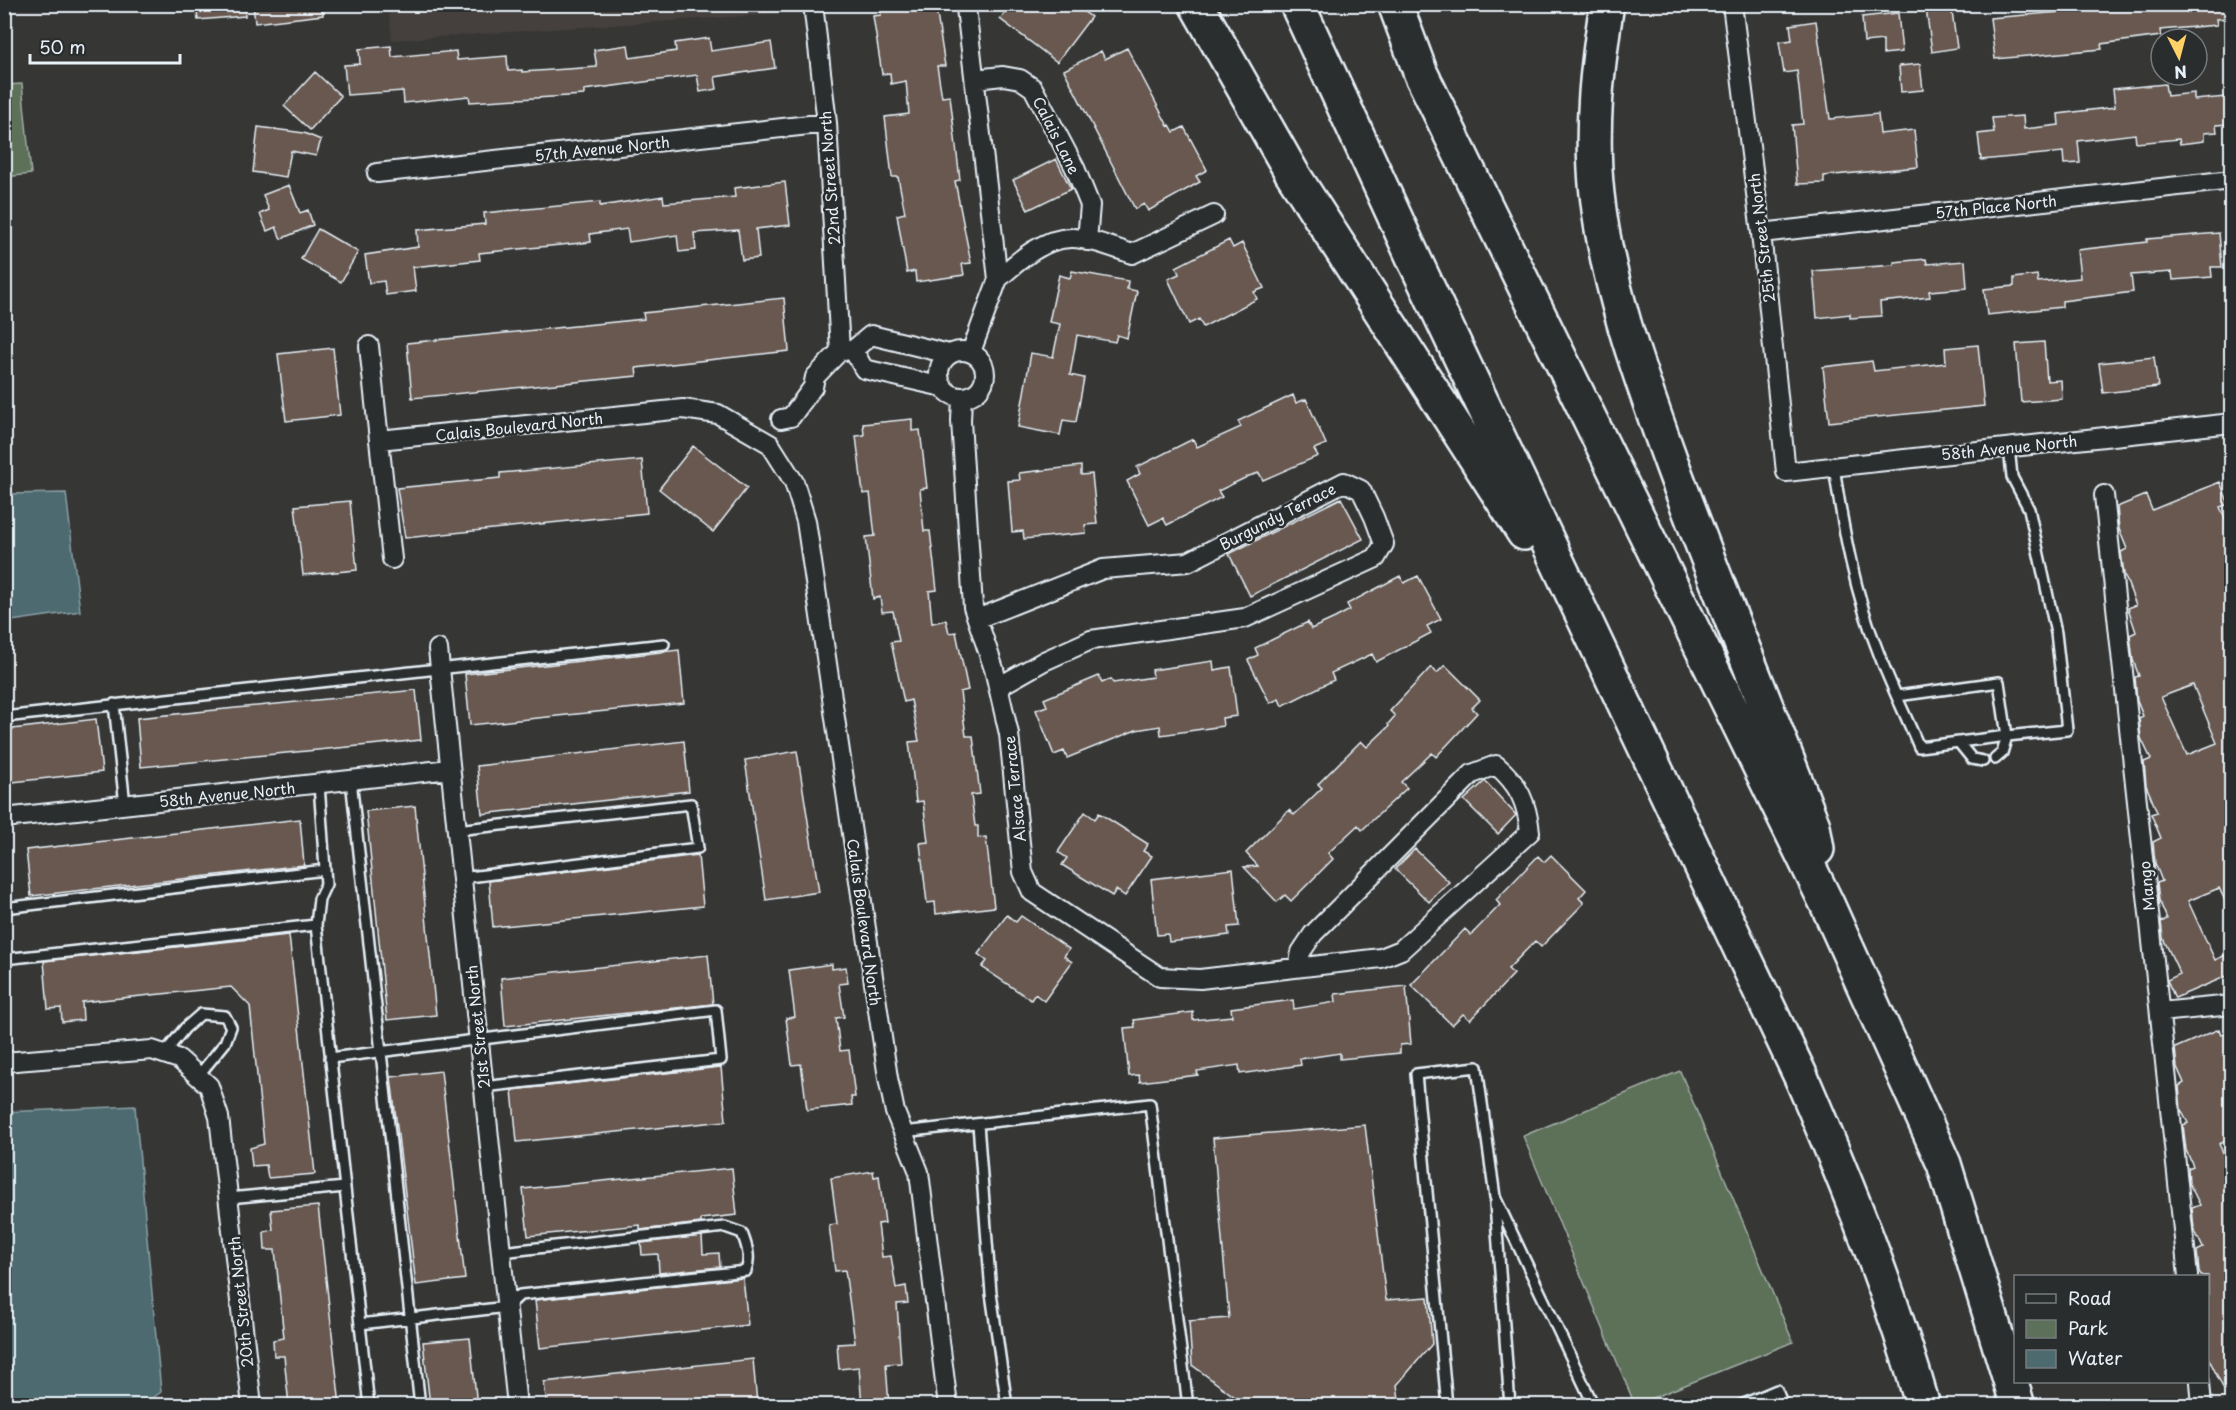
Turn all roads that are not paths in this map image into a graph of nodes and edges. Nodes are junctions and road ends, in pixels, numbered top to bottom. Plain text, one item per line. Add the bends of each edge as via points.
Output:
1 (813, 4) edge
2 (1196, 4) edge
3 (1297, 4) edge
4 (1395, 4) edge
5 (1607, 4) edge
6 (1732, 4) edge
7 (966, 8) dead end
8 (975, 79) junction
9 (827, 123) junction
10 (377, 173) dead end
11 (2232, 180) edge
12 (1214, 215) dead end
13 (1761, 233) junction
14 (1086, 241) junction
15 (998, 279) junction
16 (369, 346) dead end
17 (847, 351) junction
18 (971, 352) junction
19 (949, 354) junction
20 (943, 387) junction
21 (962, 397) junction
22 (2232, 423) edge
23 (379, 440) junction
24 (770, 444) junction
25 (2009, 447) junction
26 (1834, 466) junction
27 (1786, 472) joint
28 (2104, 495) dead end
29 (392, 559) dead end
30 (977, 619) junction
31 (664, 644) dead end
32 (438, 649) dead end
33 (440, 668) junction
34 (1615, 686) junction
35 (998, 687) junction
36 (1897, 696) junction
37 (114, 704) junction
38 (4, 717) edge
39 (2007, 736) junction
40 (1959, 743) junction
41 (1995, 759) dead end
42 (1983, 761) dead end
43 (450, 769) junction
44 (351, 780) junction
45 (319, 784) junction
46 (126, 805) junction
47 (4, 818) edge
48 (456, 830) junction
49 (325, 870) junction
50 (461, 878) junction
51 (1827, 904) junction
52 (4, 908) edge
53 (316, 925) junction
54 (4, 959) edge
55 (1298, 967) junction
56 (2232, 1005) edge
57 (2160, 1012) junction
58 (478, 1040) junction
59 (380, 1052) junction
60 (164, 1054) junction
61 (330, 1058) junction
62 (4, 1062) edge
63 (198, 1076) junction
64 (483, 1087) junction
65 (978, 1124) junction
66 (902, 1132) junction
67 (345, 1187) junction
68 (1495, 1197) junction
69 (229, 1198) junction
70 (501, 1252) junction
71 (2188, 1275) edge
72 (507, 1307) junction
73 (410, 1318) junction
74 (360, 1324) junction
75 (2200, 1383) edge
76 (252, 1406) edge
77 (369, 1406) edge
78 (420, 1406) edge
79 (517, 1406) edge
80 (948, 1406) edge
81 (1007, 1406) edge
82 (1188, 1406) edge
83 (1447, 1406) edge
84 (1510, 1406) edge
85 (1594, 1406) edge
86 (1739, 1406) edge
87 (1783, 1406) edge
88 (1923, 1406) edge
89 (2018, 1406) edge
90 (2202, 1406) edge

1 - 9 street, 22nd Street North
2 - 34 highway via 1292,173 1531,544
3 - 34 highway
4 - 51 highway via 1421,74
5 - 51 highway via 1594,111 1597,193 1608,262 1659,428 1812,826
6 - 13 street, 25th Street North
7 - 8 street
8 - 14 street, Calais Lane via 1003,76 1020,79 1033,88 1090,205
8 - 15 street
9 - 10 street, 57th Avenue North
9 - 17 street, 22nd Street North
11 - 13 street, 57th Place North
12 - 14 street via 1132,254
13 - 27 street, 25th Street North
14 - 15 street via 1073,238 1046,244 1021,258
15 - 18 street
16 - 23 street
17 - 19 street via 871,334
17 - 20 street via 864,369
17 - 24 street via 815,377 813,387 791,417 781,419
18 - 19 street
18 - 21 street via 983,363 986,379 977,392
19 - 20 street via 940,366
20 - 21 street
21 - 30 street, Alsace Terrace via 970,582
22 - 25 street, 58th Avenue North
23 - 24 street, Calais Boulevard North via 683,409 718,414
23 - 29 street
24 - 66 street, Calais Boulevard North via 794,482 806,521 888,1078
25 - 26 street, 58th Avenue North
25 - 39 lane via 2012,477 2029,509 2056,633 2067,730
26 - 27 street, 58th Avenue North
26 - 36 lane via 1854,577 1878,653
28 - 57 street, Mango
30 - 35 street, Alsace Terrace
30 - 35 street, Burgundy Terrace via 1103,569 1188,562 1344,482 1361,490 1384,544 1376,558 1245,618 1091,640
31 - 33 lane
32 - 33 street, 21st Street North
33 - 37 lane
33 - 43 street, 21st Street North
34 - 88 highway via 1802,1079 1858,1213 1902,1332
35 - 55 street, Alsace Terrace via 1009,734 1023,872 1032,892 1160,977 1200,979
36 - 39 lane via 1999,682
36 - 40 lane via 1920,747
37 - 38 lane
37 - 46 lane
39 - 40 lane
39 - 41 lane via 2002,753
40 - 42 lane via 1972,759
43 - 44 street, 58th Avenue North
43 - 48 street, 21st Street North
44 - 45 street, 58th Avenue North
44 - 59 lane
45 - 46 street, 58th Avenue North
45 - 49 lane
46 - 47 street, 58th Avenue North
48 - 50 street, 21st Street North
48 - 50 lane via 691,804 698,848
49 - 52 lane
49 - 53 lane via 326,884 319,899
50 - 58 street, 21st Street North
51 - 89 highway via 1944,1164
53 - 54 lane
53 - 61 lane
55 - 55 street, Alsace Terrace via 1381,958 1401,950 1530,832 1527,805 1512,778 1496,765 1472,774 1313,934 1301,952
56 - 57 street
57 - 71 street, Mango
58 - 59 lane
58 - 64 street, 21st Street North
58 - 64 lane via 716,1010 721,1060
59 - 61 lane
59 - 73 lane
60 - 62 street via 152,1050
60 - 63 street, 20th Street North via 179,1059
60 - 63 lane via 201,1014 225,1016 231,1027 225,1043
61 - 67 lane
63 - 69 street, 20th Street North via 209,1086 219,1117
64 - 70 street, 21st Street North
65 - 66 lane
65 - 81 lane via 991,1293
65 - 82 lane via 1150,1104
66 - 80 street, Calais Boulevard North via 919,1172
67 - 69 lane
67 - 74 lane
68 - 83 lane via 1477,1067 1416,1074
68 - 84 lane
68 - 85 lane
69 - 76 street, 20th Street North
70 - 72 street, 21st Street North
70 - 72 lane via 725,1227 741,1233 748,1254 746,1272 520,1295
72 - 73 lane
72 - 79 street, 21st Street North
73 - 74 lane
73 - 78 lane
74 - 77 lane
75 - 90 street
86 - 87 lane via 1777,1390

